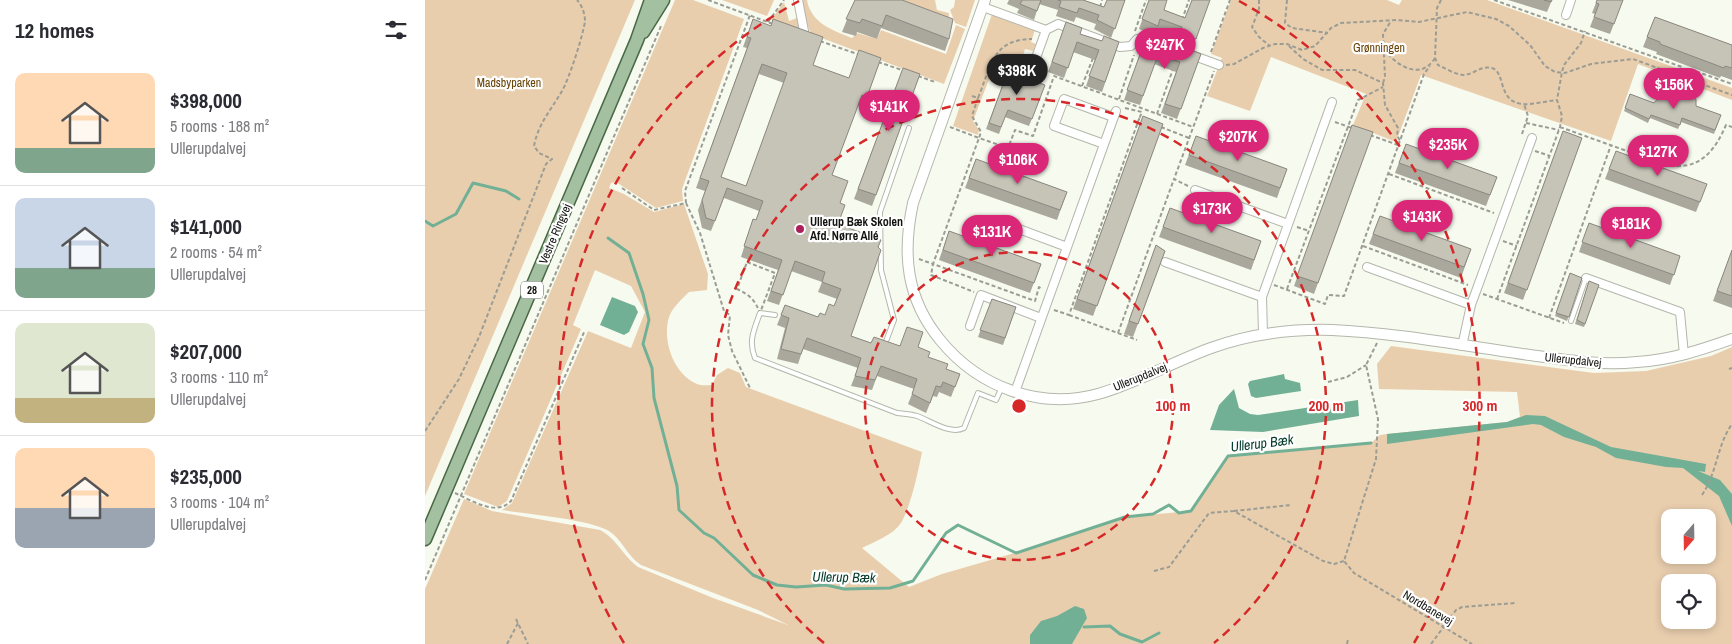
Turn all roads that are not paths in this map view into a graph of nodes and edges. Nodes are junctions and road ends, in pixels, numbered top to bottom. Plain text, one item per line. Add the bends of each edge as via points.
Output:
1 (651, 0) edge
2 (663, 0) edge
3 (798, 0) edge
4 (1571, 0) edge
5 (984, 3) edge
6 (1566, 15) dead end
7 (1046, 30) junction
8 (803, 34) edge
9 (637, 40) junction
10 (1218, 65) road end
11 (1031, 69) dead end
12 (1332, 102) dead end
13 (909, 128) dead end
14 (1532, 138) dead end
15 (1104, 144) junction
16 (1195, 190) road end
17 (1003, 224) dead end
18 (1288, 224) junction
19 (1067, 247) junction
20 (1165, 262) edge
21 (1367, 267) dead end
22 (1586, 278) joint
23 (1262, 297) junction
24 (1471, 305) junction
25 (775, 315) dead end
26 (1041, 318) junction
27 (1571, 320) edge
28 (970, 326) dead end
29 (1263, 334) junction
30 (1732, 339) edge
31 (884, 346) edge
32 (1462, 346) junction
33 (1685, 355) junction
34 (1002, 387) junction
35 (1015, 392) junction
36 (425, 539) edge

1 - 9 main road, Vestre Ringvej / 28
2 - 9 main road, Vestre Ringvej / 28
3 - 8 street
4 - 6 street
5 - 7 street, Ullerupdalvej
5 - 34 street, Ullerupdalvej via 913,203 906,234 907,267 916,300 933,332 953,356
7 - 10 street, Ullerupdalvej via 1058,24 1120,47 1131,46 1137,39 1145,38
7 - 11 street
9 - 36 main road, Vestre Ringvej / 28
12 - 18 street
13 - 31 lane via 880,212 881,270 894,320
14 - 24 street
15 - 15 street via 1115,114 1064,99 1054,126
15 - 19 street
16 - 18 street
17 - 19 street
18 - 23 street
19 - 26 street
20 - 23 street
21 - 24 street
22 - 27 lane
22 - 33 street via 1680,312
23 - 29 street
24 - 32 street
25 - 34 lane via 760,313 751,337 755,358 897,413 915,415 959,430 964,428 978,393 996,400
26 - 28 street via 981,295
26 - 35 street
29 - 32 street, Ullerupdalvej via 1331,330
29 - 35 street, Ullerupdalvej via 1214,347 1099,394 1045,399
30 - 33 street, Ullerupdalvej
32 - 33 street, Ullerupdalvej via 1591,363 1637,362
34 - 35 street, Ullerupdalvej

